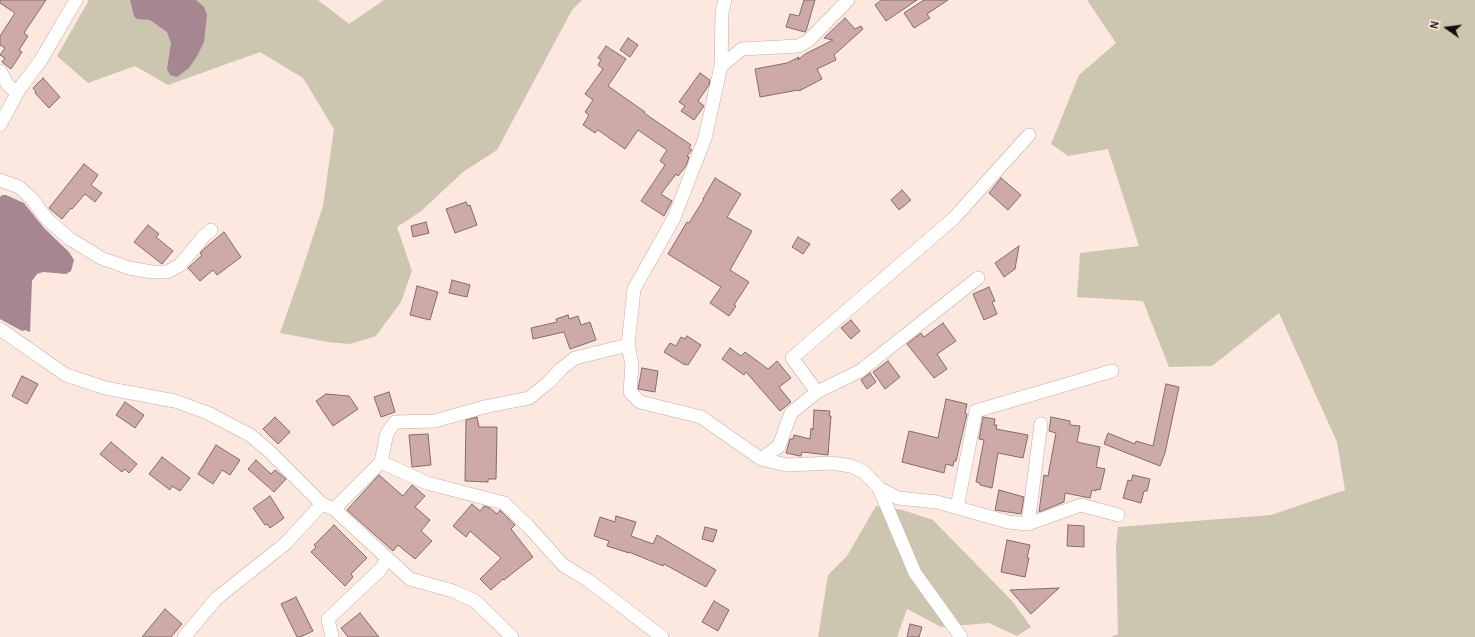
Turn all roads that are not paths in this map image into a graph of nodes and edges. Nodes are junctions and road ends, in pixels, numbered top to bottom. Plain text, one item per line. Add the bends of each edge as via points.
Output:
1 (76, 0) edge
2 (725, 0) edge
3 (848, 0) edge
4 (720, 66) junction
5 (0, 71) edge
6 (17, 93) junction
7 (0, 125) edge
8 (1029, 135) dead end
9 (0, 180) edge
10 (211, 230) dead end
11 (978, 278) dead end
12 (0, 329) edge
13 (628, 345) junction
14 (1112, 371) dead end
15 (817, 392) junction
16 (1041, 424) dead end
17 (761, 459) junction
18 (381, 462) junction
19 (879, 488) junction
20 (328, 506) junction
21 (958, 507) junction
22 (1118, 515) dead end
23 (1028, 524) junction
24 (387, 559) junction
25 (184, 637) edge
26 (332, 637) edge
27 (512, 637) edge
28 (662, 637) edge
29 (961, 637) edge

1 - 6 street via 41,60
2 - 4 street via 722,13
3 - 4 street via 808,41 798,46 742,49
4 - 13 street via 705,138 686,189 674,218 634,289
5 - 6 street via 8,85
6 - 7 street
8 - 15 street via 954,218 792,358
9 - 10 street via 19,187 47,219 70,239 101,258 129,268 166,272 180,265
11 - 15 street via 860,371
12 - 20 street via 66,375 105,388 175,401 208,413 243,431 268,450
13 - 17 street via 632,365 630,392 640,402 701,417
13 - 18 street via 575,358 529,398 435,421 395,422 387,433
14 - 21 street via 976,411
15 - 17 street via 791,413 779,446
16 - 23 street
17 - 19 street via 787,466 832,463 851,466 864,472
18 - 20 street
18 - 28 street via 427,484 504,503 563,565 589,581
19 - 21 street via 898,498
19 - 29 street via 915,573
20 - 24 street
20 - 25 street via 217,598
21 - 23 street via 1008,522
22 - 23 street via 1081,506
24 - 26 street via 380,570 328,619
24 - 27 street via 410,579 453,591 475,601

